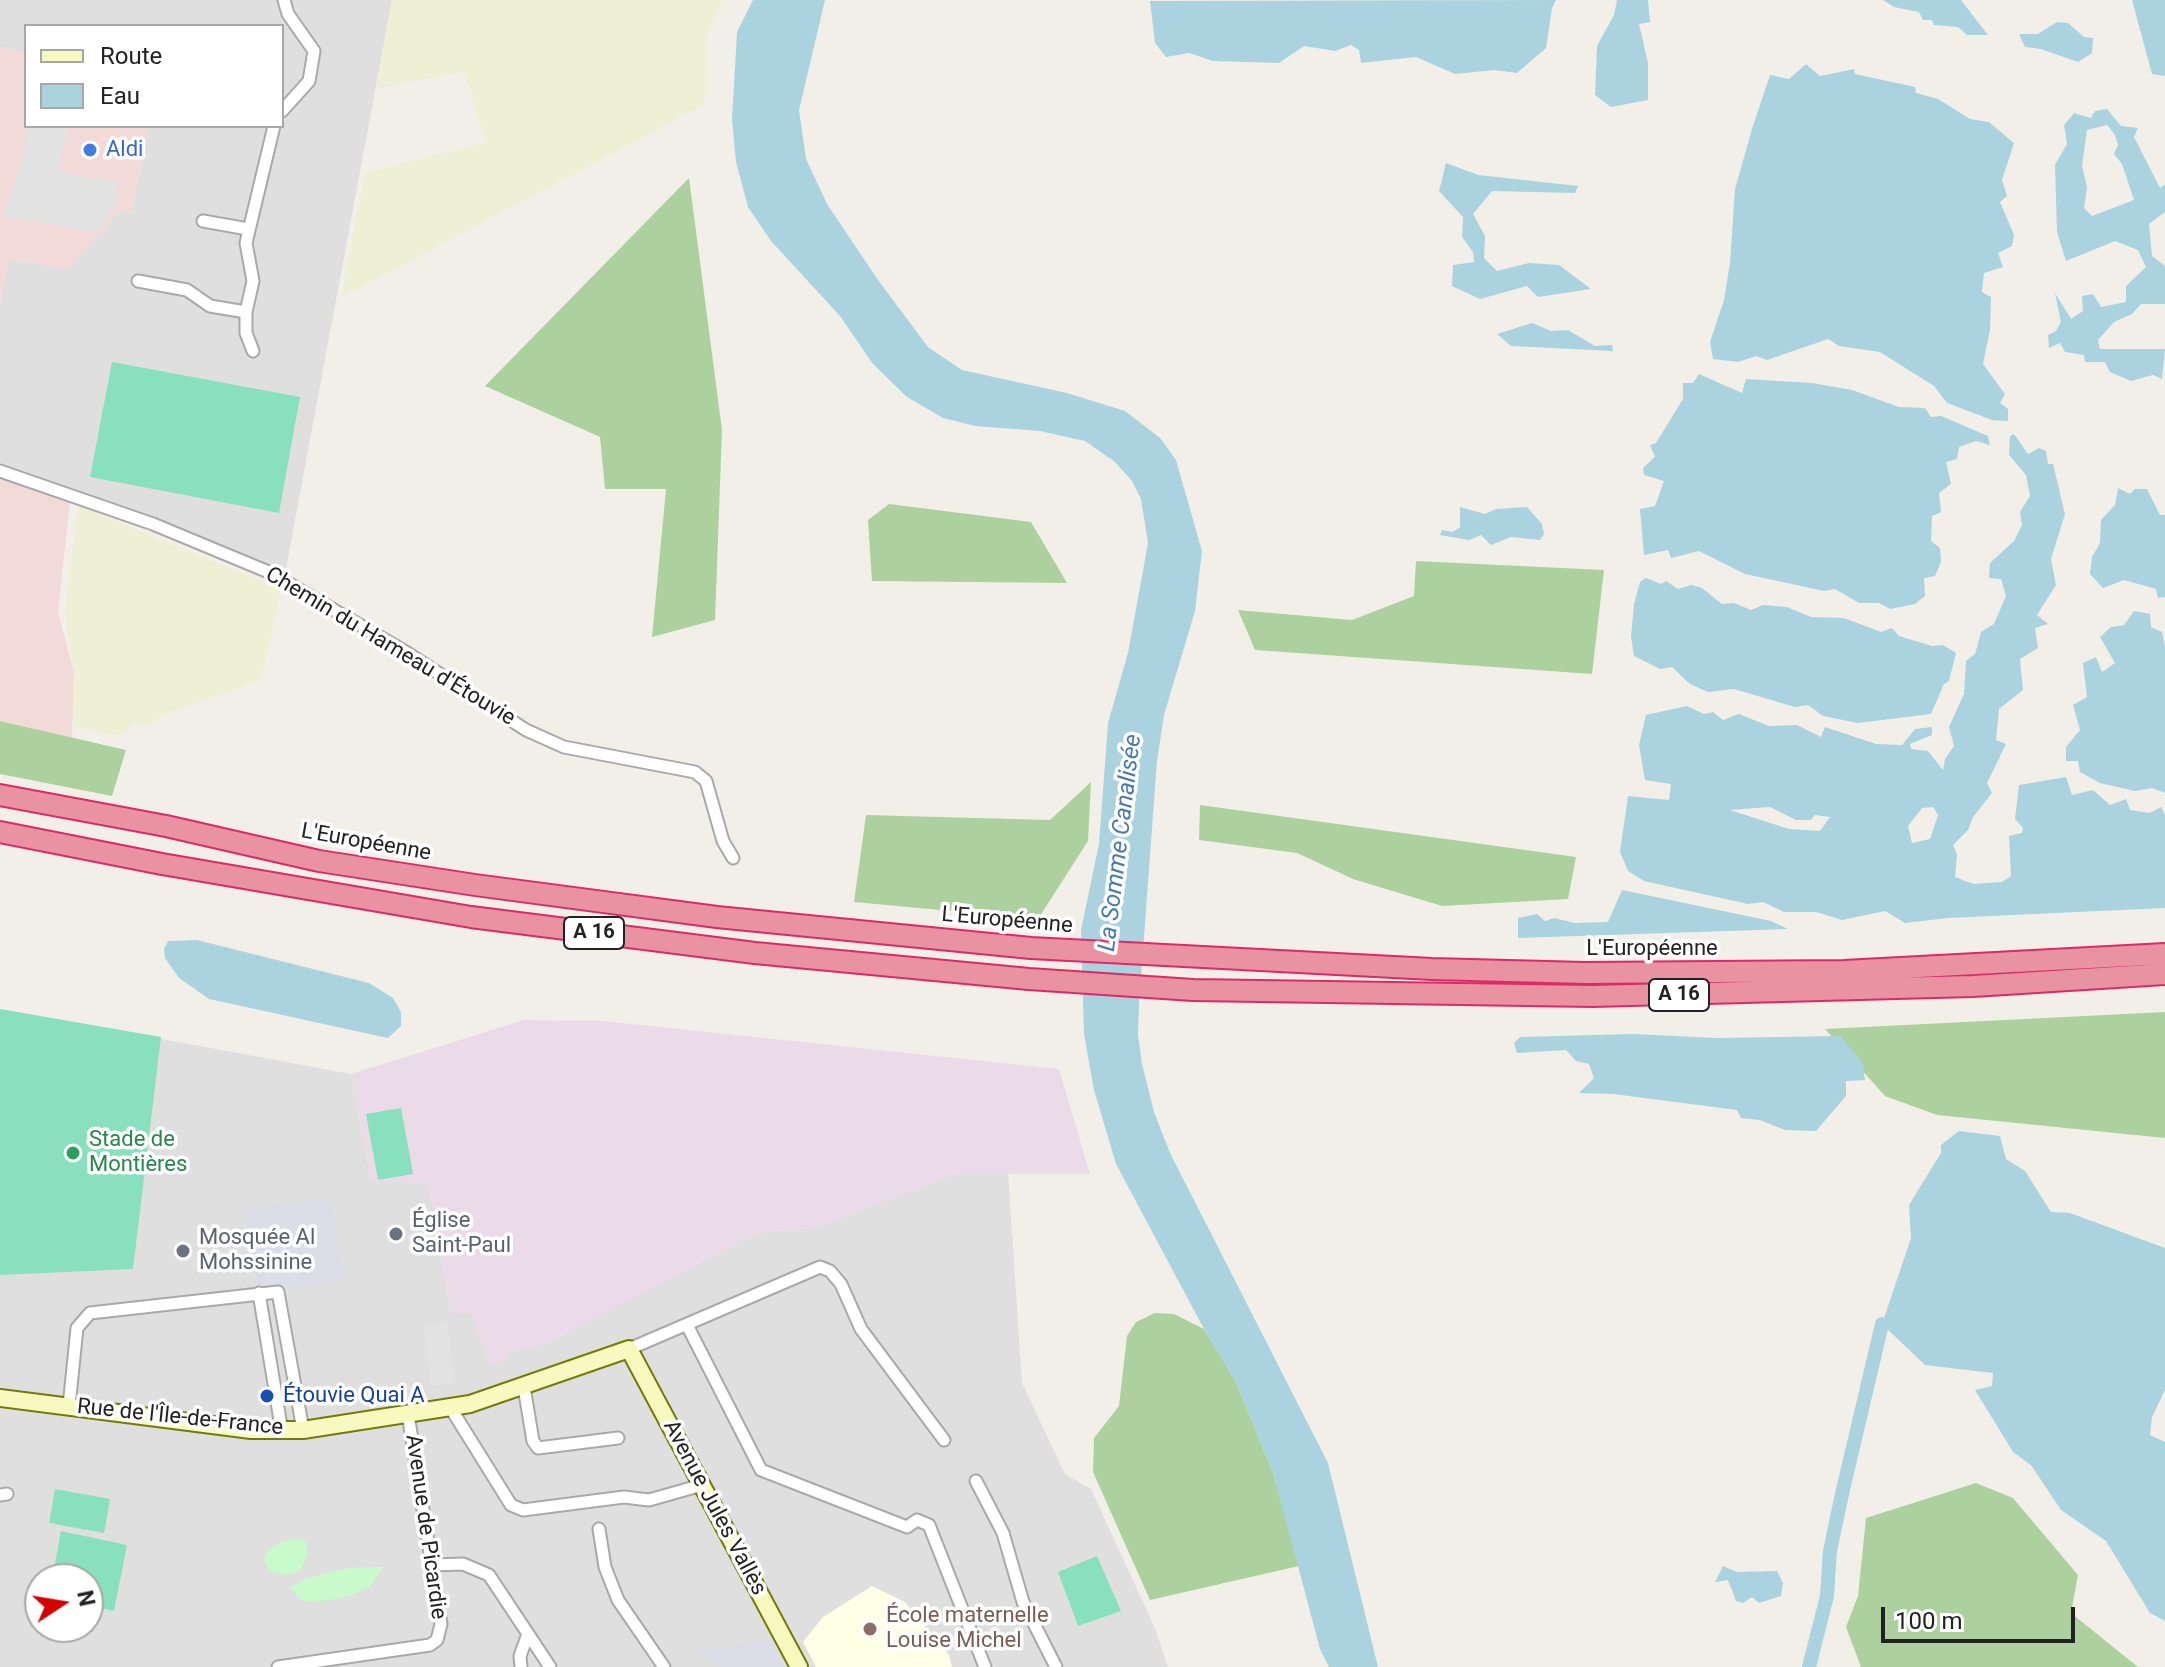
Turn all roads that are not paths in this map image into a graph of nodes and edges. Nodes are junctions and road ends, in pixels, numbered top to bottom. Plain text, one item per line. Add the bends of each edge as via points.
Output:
1 (284, 0) edge
2 (284, 109) edge
3 (273, 128) edge
4 (203, 221) dead end
5 (248, 229) junction
6 (138, 281) dead end
7 (246, 312) junction
8 (253, 351) dead end
9 (0, 471) edge
10 (0, 795) edge
11 (0, 832) edge
12 (733, 858) dead end
13 (2165, 954) edge
14 (2165, 974) edge
15 (259, 1293) junction
16 (687, 1325) junction
17 (629, 1349) junction
18 (524, 1387) junction
19 (0, 1398) edge
20 (69, 1406) junction
21 (450, 1407) junction
22 (408, 1414) junction
23 (303, 1430) junction
24 (282, 1432) junction
25 (618, 1438) dead end
26 (944, 1440) dead end
27 (976, 1481) dead end
28 (702, 1485) junction
29 (599, 1529) dead end
30 (432, 1565) junction
31 (528, 1634) junction
32 (278, 1667) edge
33 (521, 1667) edge
34 (550, 1667) edge
35 (664, 1667) edge
36 (799, 1667) edge
37 (985, 1667) edge
38 (1056, 1667) edge

1 - 2 street via 314,51 309,81
3 - 5 street
4 - 5 street
5 - 7 street via 253,281
6 - 7 street via 187,290 210,306
7 - 8 street
9 - 12 street, Chemin du Hameau d'Étouvie via 153,524 271,573 526,730 564,747 695,772 706,781
10 - 13 highway, L'Européenne / A 16 via 319,861 489,887 717,917 1031,948 1432,969 1713,973
11 - 14 highway, L'Européenne / A 16 via 560,929 755,953 1193,990 1442,996 1718,994
15 - 20 street via 90,1313 77,1328
15 - 23 street via 278,1292
15 - 24 street
16 - 17 street
16 - 26 street via 810,1269 830,1271 861,1329
16 - 37 street via 761,1470 907,1527 917,1520 929,1525
17 - 18 street, Rue de l'Île-de-France
17 - 28 street, Avenue Jules Vallès
18 - 21 street, Rue de l'Île-de-France
18 - 25 street via 538,1448
19 - 20 street, Rue de l'Île-de-France
20 - 24 street, Rue de l'Île-de-France
21 - 22 street, Rue de l'Île-de-France
21 - 28 street via 511,1505 523,1510 624,1497 649,1500
22 - 23 street, Rue de l'Île-de-France
22 - 30 street, Avenue de Picardie
23 - 24 street, Rue de l'Île-de-France
27 - 38 street via 1003,1533 1023,1602
28 - 36 street, Avenue Jules Vallès
29 - 35 street via 605,1567 618,1600
30 - 31 street via 463,1564 489,1575
30 - 32 street, Avenue de Picardie via 441,1624 430,1645
31 - 33 street
31 - 34 street

